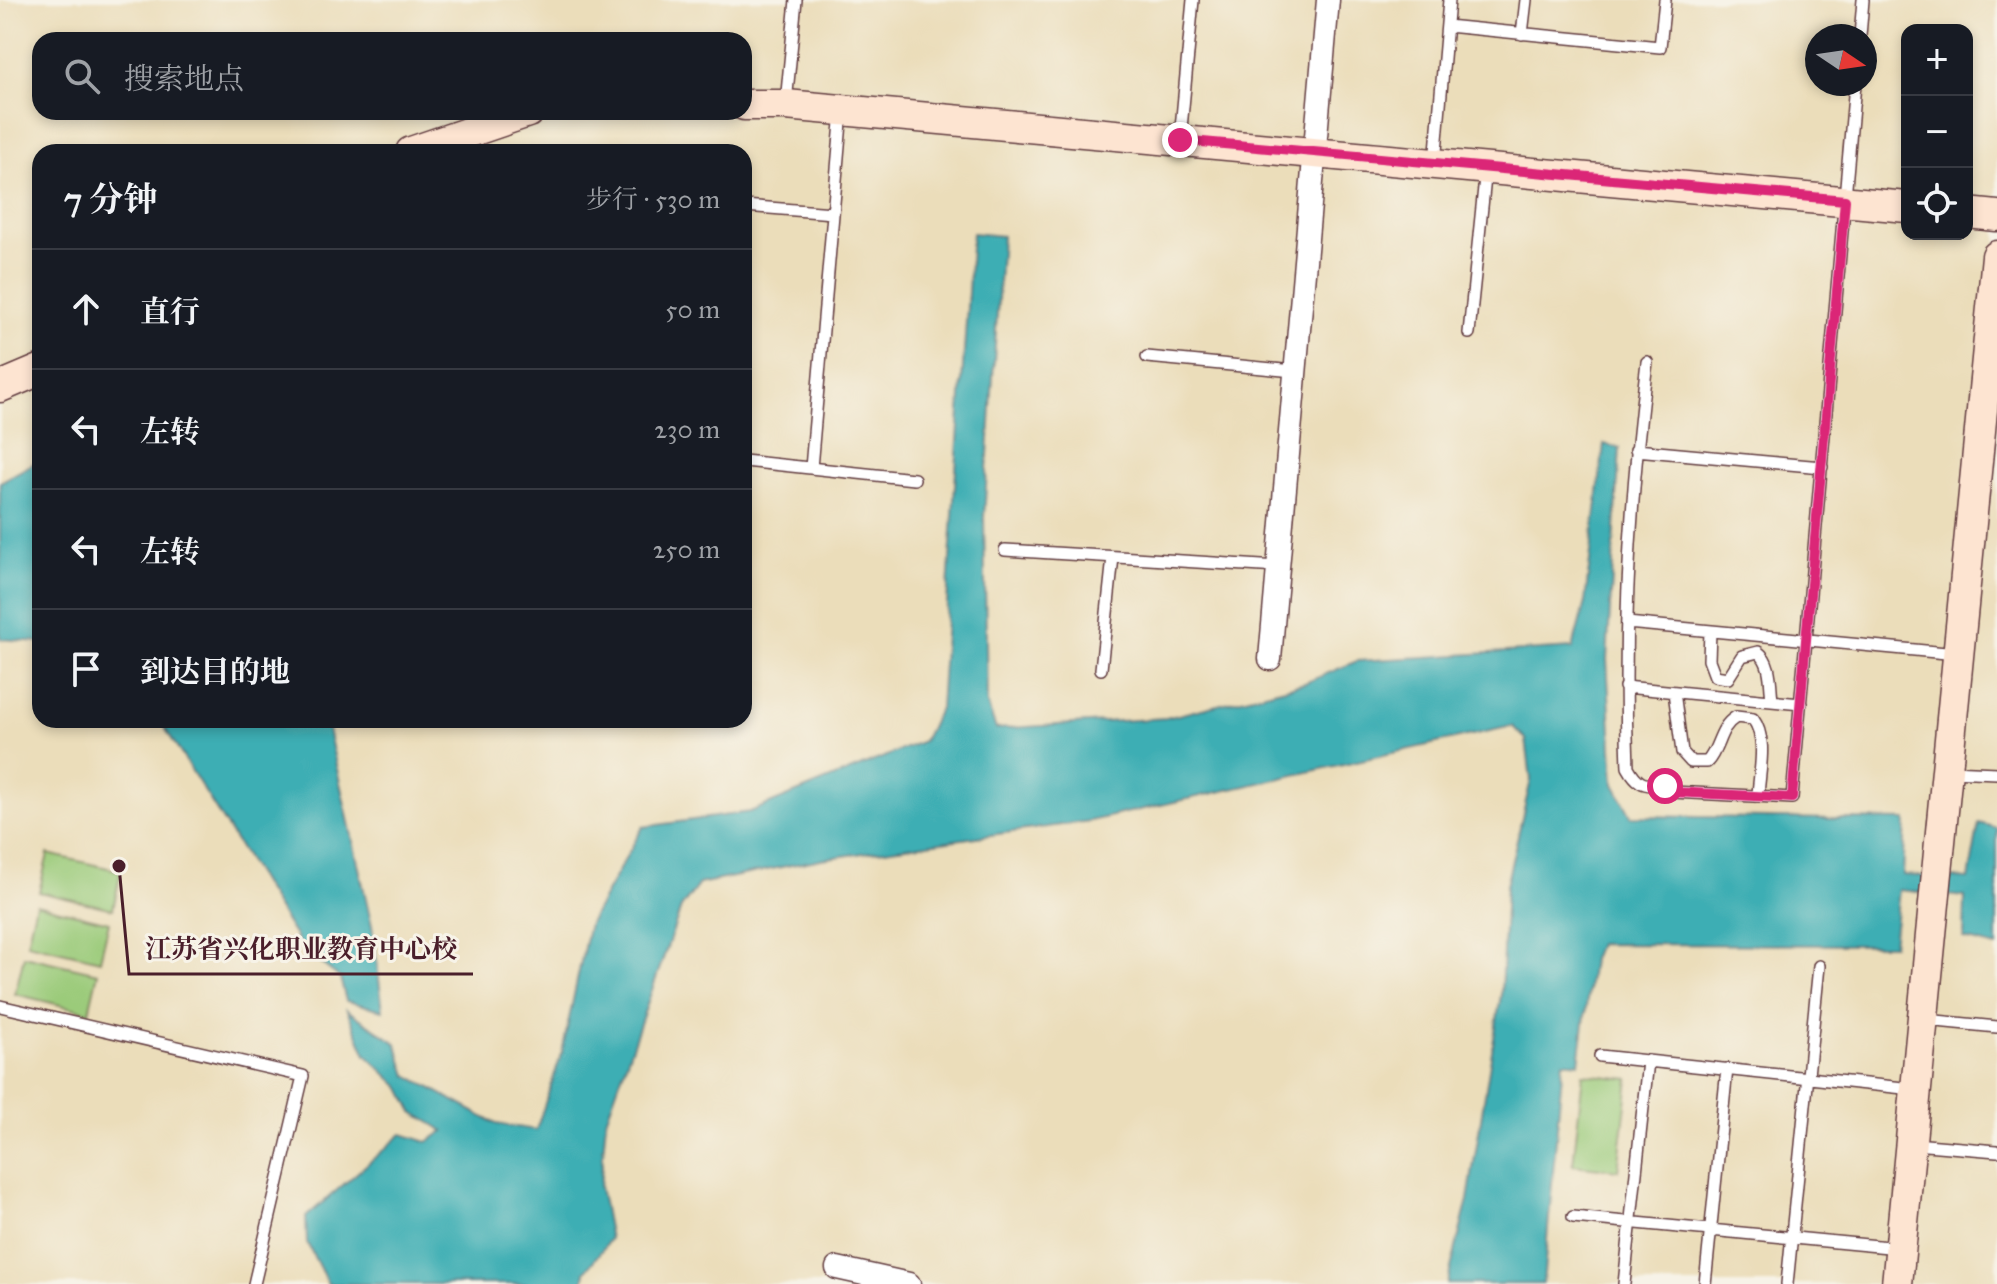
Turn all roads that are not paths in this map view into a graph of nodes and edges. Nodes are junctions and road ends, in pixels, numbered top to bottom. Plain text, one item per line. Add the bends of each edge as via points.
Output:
1 (796, 0) edge
2 (1193, 0) edge
3 (1328, 0) edge
4 (1449, 0) edge
5 (1526, 0) edge
6 (1665, 0) edge
7 (1863, 0) edge
8 (1861, 24) edge
9 (1447, 26) junction
10 (1522, 34) junction
11 (1854, 96) edge
12 (752, 105) edge
13 (786, 105) junction
14 (842, 110) junction
15 (505, 120) edge
16 (1180, 140) junction
17 (434, 144) edge
18 (1312, 152) junction
19 (1435, 163) junction
20 (1486, 168) junction
21 (1845, 200) junction
22 (1901, 206) edge
23 (752, 207) edge
24 (833, 213) junction
25 (1973, 214) edge
26 (1997, 216) edge
27 (1997, 256) edge
28 (1469, 333) dead end
29 (1147, 357) dead end
30 (1992, 360) edge
31 (1647, 362) dead end
32 (1294, 371) junction
33 (32, 373) edge
34 (0, 387) edge
35 (1636, 450) junction
36 (752, 462) edge
37 (1822, 467) junction
38 (811, 468) junction
39 (914, 479) dead end
40 (1005, 550) dead end
41 (1113, 557) junction
42 (1278, 567) junction
43 (1627, 623) junction
44 (1710, 631) junction
45 (1806, 640) junction
46 (1958, 654) junction
47 (1270, 659) dead end
48 (1101, 669) dead end
49 (1625, 687) junction
50 (1674, 692) junction
51 (1772, 701) junction
52 (1801, 704) junction
53 (1946, 770) junction
54 (1997, 773) edge
55 (1758, 796) junction
56 (1819, 966) dead end
57 (0, 1006) edge
58 (1922, 1020) junction
59 (1997, 1027) edge
60 (1600, 1056) dead end
61 (1648, 1061) junction
62 (1727, 1069) junction
63 (1808, 1078) junction
64 (1915, 1089) junction
65 (1910, 1143) junction
66 (1997, 1151) edge
67 (1573, 1217) dead end
68 (1631, 1222) junction
69 (1710, 1230) junction
70 (1792, 1238) junction
71 (1900, 1248) junction
72 (837, 1268) dead end
73 (254, 1284) edge
74 (909, 1284) edge
75 (1624, 1284) edge
76 (1705, 1284) edge
77 (1787, 1284) edge
78 (1897, 1284) edge

1 - 13 lane
2 - 16 lane
3 - 18 street
4 - 9 lane
5 - 10 lane
6 - 10 lane via 1660,47
7 - 8 lane
9 - 10 lane
9 - 19 lane
11 - 21 lane
12 - 13 street
13 - 14 street
14 - 16 street
14 - 24 lane
15 - 17 street
16 - 18 street
18 - 19 street
18 - 32 street
19 - 20 street
20 - 21 street
20 - 28 lane
21 - 22 street
21 - 37 lane
23 - 24 lane
24 - 38 lane
25 - 26 street
27 - 30 street
29 - 32 lane
30 - 46 street
31 - 35 lane
32 - 42 street
33 - 34 street
35 - 37 lane
35 - 43 lane
36 - 38 lane
37 - 45 lane
38 - 39 lane
40 - 41 lane
41 - 42 lane
41 - 48 lane
42 - 47 street
43 - 44 lane
43 - 49 lane
44 - 45 lane
44 - 51 lane via 1709,660 1715,676 1728,678 1742,656 1758,652 1768,668
45 - 46 lane
45 - 52 lane
46 - 53 street
49 - 50 lane
49 - 55 lane via 1628,767 1636,781 1672,792
50 - 51 lane
50 - 55 lane via 1682,752 1691,762 1707,762 1714,755 1726,723 1736,717 1753,719 1761,740
51 - 52 lane
52 - 55 lane via 1792,798
53 - 54 lane
53 - 58 street
56 - 63 lane
57 - 73 lane via 303,1076
58 - 59 lane
58 - 64 street
60 - 61 lane
61 - 62 lane
61 - 68 lane
62 - 63 lane
62 - 69 lane
63 - 64 lane
63 - 70 lane
64 - 65 street
65 - 66 lane
65 - 71 street
67 - 68 lane
68 - 69 lane
68 - 75 lane
69 - 70 lane
69 - 76 lane
70 - 71 lane
70 - 77 lane
71 - 78 street
72 - 74 street

